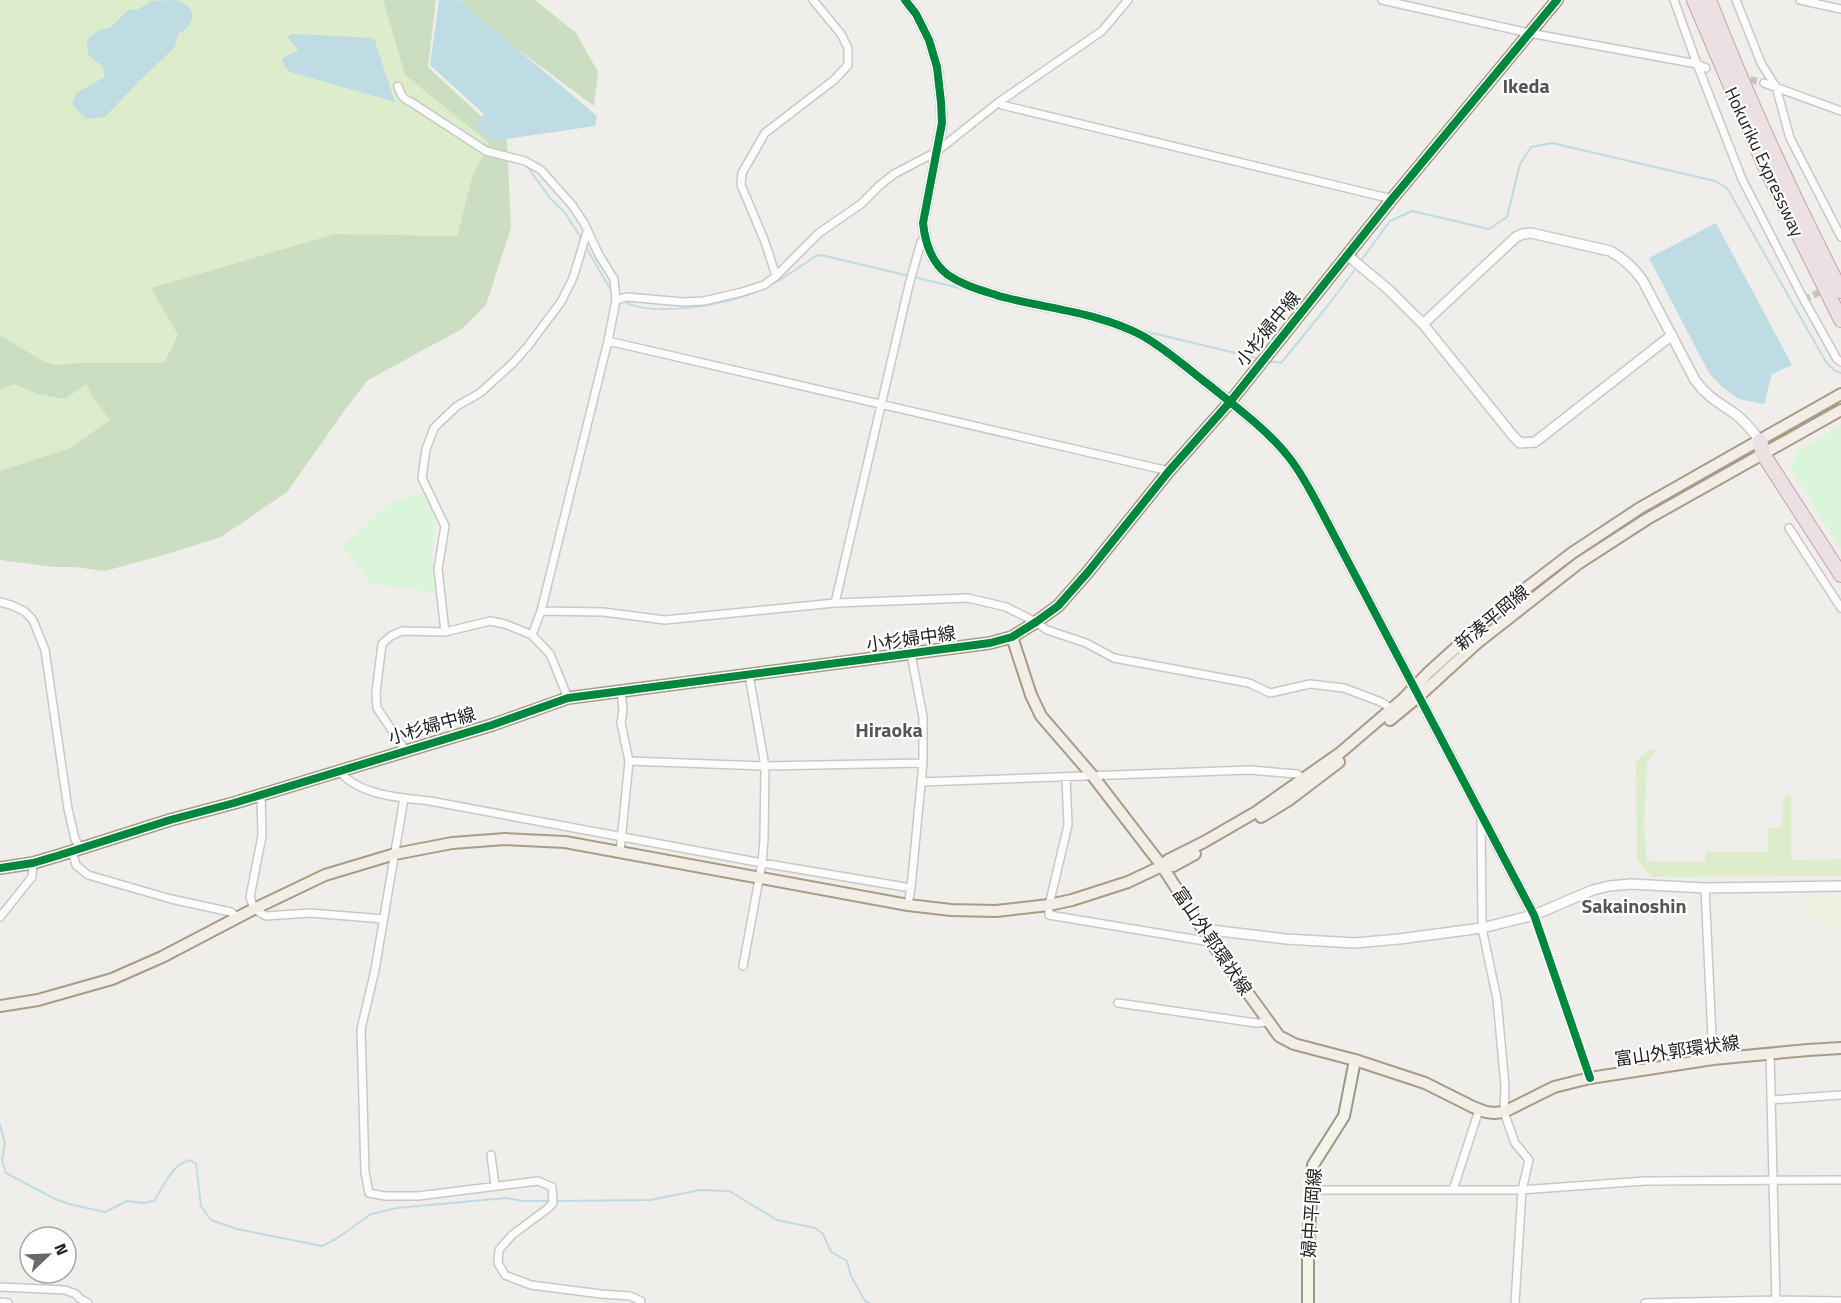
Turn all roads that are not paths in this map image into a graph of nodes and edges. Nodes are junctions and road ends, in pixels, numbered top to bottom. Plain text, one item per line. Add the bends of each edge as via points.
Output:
1 (813, 0) edge
2 (905, 0) edge
3 (1128, 0) edge
4 (1382, 0) edge
5 (1557, 0) edge
6 (1674, 0) edge
7 (1694, 0) edge
8 (1709, 0) edge
9 (1736, 0) edge
10 (1800, 0) edge
11 (1841, 9) edge
12 (1529, 33) junction
13 (1697, 64) junction
14 (1706, 68) dead end
15 (1764, 83) tunnel mouth
16 (398, 86) dead end
17 (1776, 87) junction
18 (999, 102) junction
19 (1841, 111) edge
20 (936, 152) junction
21 (1392, 199) junction
22 (587, 232) junction
23 (1841, 237) edge
24 (924, 238) junction
25 (1347, 255) junction
26 (776, 276) junction
27 (1841, 291) edge
28 (616, 300) junction
29 (1841, 320) edge
30 (1423, 324) junction
31 (1672, 335) junction
32 (608, 341) junction
33 (1841, 362) edge
34 (1841, 394) edge
35 (1230, 402) junction
36 (880, 404) junction
37 (1841, 410) edge
38 (1765, 448) junction
39 (1169, 471) junction
40 (1790, 528) dead end
41 (1841, 560) edge
42 (1841, 575) edge
43 (0, 602) edge
44 (835, 603) junction
45 (1841, 608) edge
46 (541, 611) junction
47 (1036, 622) junction
48 (445, 632) junction
49 (532, 635) junction
50 (1012, 637) junction
51 (911, 654) junction
52 (748, 675) junction
53 (621, 692) junction
54 (1416, 692) junction
55 (568, 698) junction
56 (1392, 709) junction
57 (405, 750) junction
58 (629, 761) junction
59 (923, 763) junction
60 (765, 766) junction
61 (339, 770) junction
62 (1092, 775) junction
63 (1066, 778) junction
64 (1304, 778) junction
65 (921, 782) junction
66 (261, 794) junction
67 (404, 798) junction
68 (1481, 813) junction
69 (621, 836) junction
70 (76, 849) junction
71 (620, 852) junction
72 (395, 854) junction
73 (33, 863) junction
74 (762, 863) junction
75 (1162, 866) junction
76 (0, 868) edge
77 (759, 877) junction
78 (1841, 886) edge
79 (911, 888) junction
80 (1705, 888) junction
81 (1049, 904) junction
82 (908, 905) junction
83 (254, 909) junction
84 (1534, 915) junction
85 (0, 917) edge
86 (238, 918) junction
87 (384, 919) junction
88 (1482, 928) junction
89 (1203, 929) junction
90 (1211, 942) junction
91 (742, 966) dead end
92 (1118, 1003) dead end
93 (0, 1006) edge
94 (1269, 1022) junction
95 (1841, 1048) edge
96 (1770, 1053) junction
97 (1713, 1059) junction
98 (1355, 1060) junction
99 (1590, 1078) junction
100 (1841, 1095) edge
101 (1771, 1100) junction
102 (1479, 1110) junction
103 (1504, 1112) junction
104 (491, 1155) dead end
105 (1841, 1180) edge
106 (1773, 1182) junction
107 (495, 1186) junction
108 (1312, 1190) junction
109 (1453, 1190) junction
110 (1522, 1190) junction
111 (0, 1287) edge
112 (1841, 1301) edge
113 (0, 1302) edge
114 (1776, 1302) edge
115 (8, 1303) edge
116 (88, 1303) edge
117 (640, 1303) edge
118 (1308, 1303) edge
119 (1515, 1303) edge
120 (1645, 1303) edge

1 - 26 street via 841,34 848,48 848,64 834,80 765,133 742,173 741,185
2 - 20 street via 929,40 937,67 942,123
3 - 18 street via 1102,31
4 - 12 street
5 - 12 main road, 小杉婦中線
6 - 13 street
7 - 29 highway, Hokuriku Expressway via 1766,169
8 - 27 highway, Hokuriku Expressway via 1777,161
9 - 17 street via 1761,63
10 - 11 street
12 - 13 street
12 - 21 main road, 小杉婦中線
13 - 14 street
13 - 33 street via 1742,178 1804,300
15 - 17 street
16 - 22 street via 405,100 486,151 525,161 541,171 572,205
17 - 19 street
17 - 23 street via 1790,138
18 - 20 street
18 - 21 street
20 - 24 street via 923,223
20 - 26 street via 894,174 861,204 819,232
21 - 25 main road, 小杉婦中線
22 - 28 street via 614,279
22 - 48 street via 561,302 513,363 480,393 457,405 434,428 426,449 422,478 445,526 438,569
24 - 35 street via 946,274 970,287 1107,321 1141,335 1162,347
24 - 36 street
25 - 30 street
25 - 35 main road, 小杉婦中線
26 - 28 street via 764,285 704,301 627,297
28 - 32 street
30 - 31 street via 1516,237 1532,233 1622,258 1643,281
30 - 31 street via 1514,437 1527,444 1535,442
31 - 38 street via 1702,390 1745,423
32 - 36 street
32 - 46 street
34 - 38 main road, 新湊平岡線
35 - 39 main road, 小杉婦中線
35 - 54 street via 1288,455 1303,477
36 - 39 street
36 - 44 street
37 - 38 main road, 新湊平岡線
38 - 41 highway
38 - 42 highway
38 - 54 main road, 新湊平岡線 via 1640,508 1572,553 1477,628 1428,673
39 - 47 main road, 小杉婦中線 via 1088,572 1058,606
40 - 45 street
43 - 70 street via 24,611 33,620 45,650
44 - 46 street via 665,620 603,612
44 - 47 street via 969,598 1006,607
46 - 49 street
47 - 50 main road, 小杉婦中線
47 - 56 street via 1114,658 1249,682 1270,693 1310,684 1344,688
48 - 49 street via 490,621
48 - 57 street via 402,631 382,644 377,708
49 - 55 street via 550,654
50 - 51 main road, 小杉婦中線
50 - 62 main road via 1041,716
51 - 52 main road, 小杉婦中線
51 - 59 street via 923,717
52 - 53 main road, 小杉婦中線
52 - 60 street
53 - 55 main road, 小杉婦中線
53 - 58 street via 621,723
54 - 56 main road, 新湊平岡線
54 - 68 street
54 - 75 main road, 新湊平岡線 via 1289,800 1173,866
55 - 57 main road, 小杉婦中線
56 - 64 main road, 新湊平岡線
57 - 61 main road, 小杉婦中線
58 - 60 street
58 - 69 street
59 - 60 street
59 - 65 street
60 - 74 street
61 - 66 main road, 小杉婦中線
61 - 67 street via 356,786
62 - 63 street
62 - 64 street via 1250,770
62 - 75 main road
63 - 65 street
63 - 81 street via 1068,825
64 - 75 main road, 新湊平岡線 via 1256,812
65 - 79 street
66 - 70 main road, 小杉婦中線
66 - 83 street via 262,836 250,897
67 - 69 street
67 - 72 street
68 - 84 street
68 - 88 street
69 - 71 street
69 - 74 street
70 - 73 main road, 小杉婦中線
70 - 86 street via 76,865 88,874 231,912
71 - 72 main road via 565,842 505,839 452,843
71 - 77 main road
72 - 83 main road via 325,875
72 - 87 street
73 - 76 main road, 小杉婦中線
73 - 85 street via 32,877
74 - 77 street
74 - 79 street
75 - 81 main road via 1128,882
75 - 89 main road, 富山外郭環状線
77 - 82 main road
77 - 91 street
78 - 80 street
79 - 82 street
80 - 84 street via 1609,886
80 - 97 street
81 - 82 main road via 996,911
81 - 90 street via 1049,915
83 - 86 main road
83 - 87 street via 266,916 310,913
84 - 88 street
84 - 99 street
86 - 93 main road via 112,979 38,1000
87 - 107 street via 361,1029 369,1193 418,1196
88 - 89 street via 1355,943
88 - 103 street via 1497,999
89 - 90 main road, 富山外郭環状線
90 - 94 main road, 富山外郭環状線
92 - 94 street
94 - 98 main road, 富山外郭環状線 via 1279,1036 1294,1044
95 - 96 main road, 富山外郭環状線
96 - 97 main road, 富山外郭環状線
96 - 101 street
97 - 99 main road, 富山外郭環状線
98 - 102 main road, 富山外郭環状線 via 1425,1083
98 - 108 main road, 婦中平岡線 via 1344,1116 1313,1164
99 - 103 main road, 富山外郭環状線 via 1554,1087
100 - 101 street
101 - 106 street
102 - 103 main road, 富山外郭環状線
102 - 109 street
103 - 110 street via 1515,1143 1529,1160
104 - 107 street
105 - 106 street
106 - 110 street via 1645,1182
106 - 114 street
107 - 117 street via 538,1181 552,1187 553,1203 499,1250 498,1263 505,1275 531,1284 630,1296
108 - 109 street
108 - 118 main road, 婦中平岡線
109 - 110 street
110 - 119 street
111 - 116 street via 65,1290
112 - 114 street
113 - 115 street
114 - 120 street

